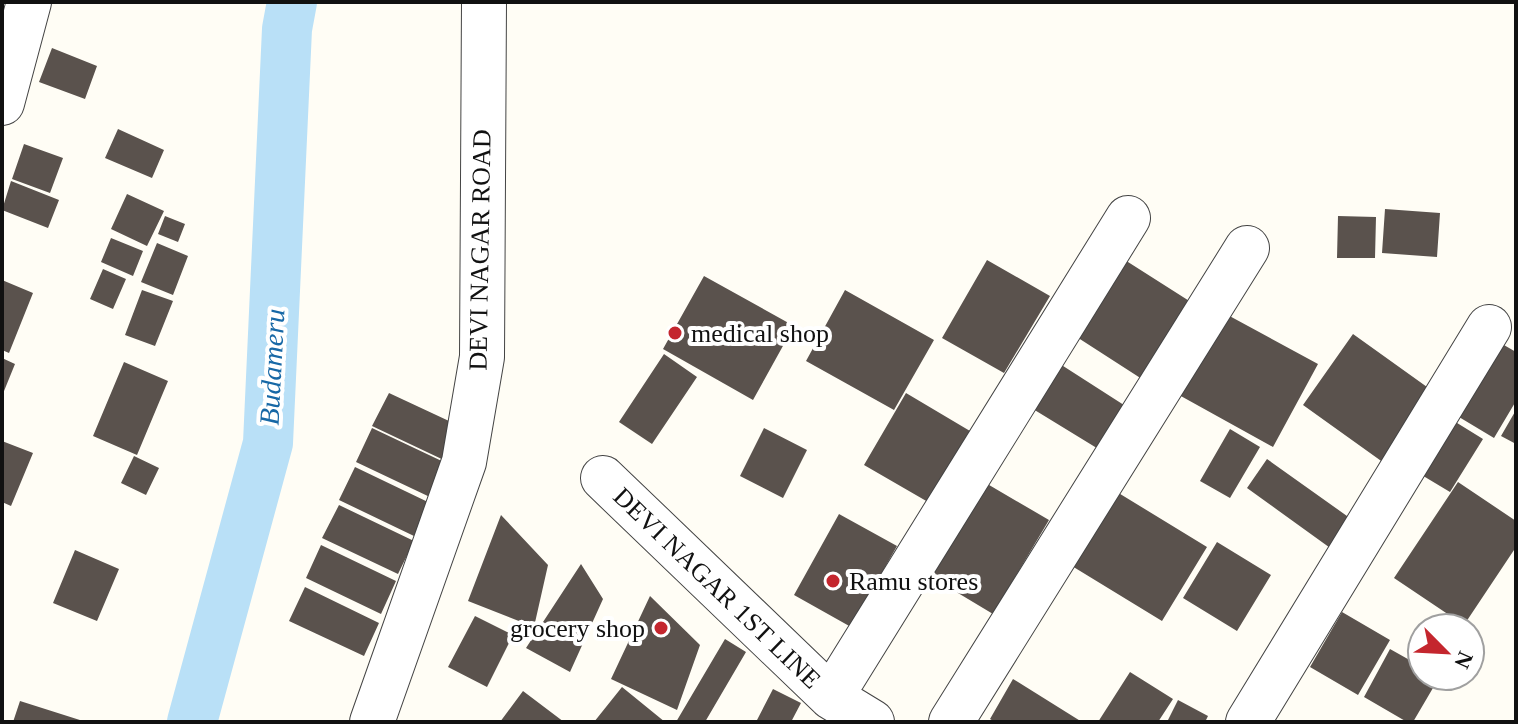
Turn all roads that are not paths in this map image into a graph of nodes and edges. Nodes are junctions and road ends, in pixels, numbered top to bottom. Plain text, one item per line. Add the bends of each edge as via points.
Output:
1 (29, 2) edge
2 (484, 2) edge
3 (2, 103) edge
4 (1128, 218) dead end
5 (1247, 248) dead end
6 (1489, 327) dead end
7 (603, 478) dead end
8 (831, 697) junction
9 (372, 722) edge
10 (872, 722) edge
11 (951, 722) edge
12 (1248, 722) edge

1 - 3 street
2 - 9 street, DEVI NAGAR ROAD via 482,357 464,462
4 - 8 street
5 - 11 street
6 - 12 street
7 - 8 street, DEVI NAGAR 1ST LINE
8 - 10 street, DEVI NAGAR 1ST LINE

